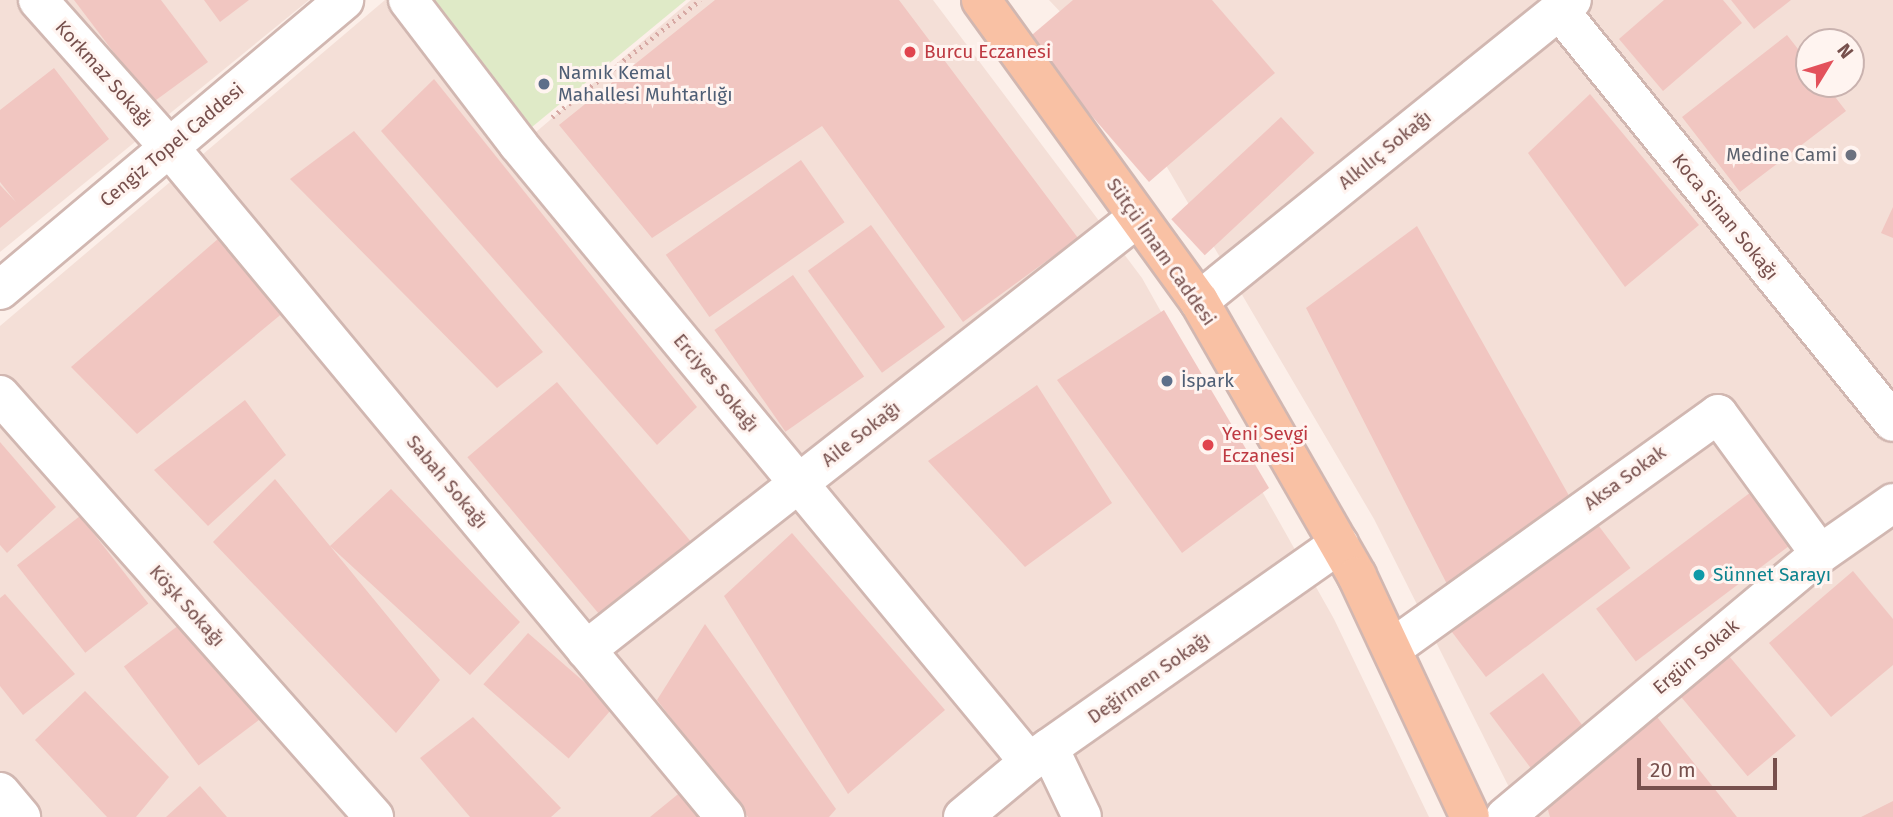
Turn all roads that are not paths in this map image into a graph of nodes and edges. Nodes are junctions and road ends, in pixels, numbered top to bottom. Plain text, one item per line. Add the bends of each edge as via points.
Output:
1 (38, 0) edge
2 (344, 0) edge
3 (408, 0) edge
4 (981, 0) edge
5 (1565, 5) edge
6 (169, 147) junction
7 (1137, 218) junction
8 (0, 289) edge
9 (1199, 301) junction
10 (0, 396) edge
11 (1893, 422) edge
12 (798, 483) junction
13 (1893, 503) edge
14 (1339, 544) junction
15 (1819, 554) junction
16 (1394, 647) junction
17 (586, 650) junction
18 (1039, 755) junction
19 (0, 792) edge
20 (22, 817) edge
21 (374, 817) edge
22 (725, 817) edge
23 (963, 817) edge
24 (1082, 817) edge
25 (1470, 817) edge
26 (1505, 817) edge

1 - 6 street, Korkmaz Sokağı
2 - 6 street, Cengiz Topel Caddesi
3 - 12 street, Erciyes Sokağı via 518,144
4 - 7 main road, Sütçü İmam Caddesi
5 - 9 street, Alkılıç Sokağı
5 - 11 street, Koca Sinan Sokağı
6 - 8 street, Cengiz Topel Caddesi
6 - 17 street, Sabah Sokağı
7 - 9 main road, Sütçü İmam Caddesi
7 - 12 street, Aile Sokağı
9 - 14 main road, Sütçü İmam Caddesi
10 - 21 street, Köşk Sokağı
12 - 17 street, Aile Sokağı
12 - 18 street, Erciyes Sokağı
13 - 15 street, Ergün Sokak
14 - 16 main road, Sütçü İmam Caddesi
14 - 18 street, Değirmen Sokağı
15 - 16 street, Aksa Sokak via 1718,414
15 - 26 street, Ergün Sokak
16 - 25 main road, Sütçü İmam Caddesi
17 - 22 street, Sabah Sokağı
18 - 23 street, Değirmen Sokağı
18 - 24 street, Erciyes Sokağı
19 - 20 street

